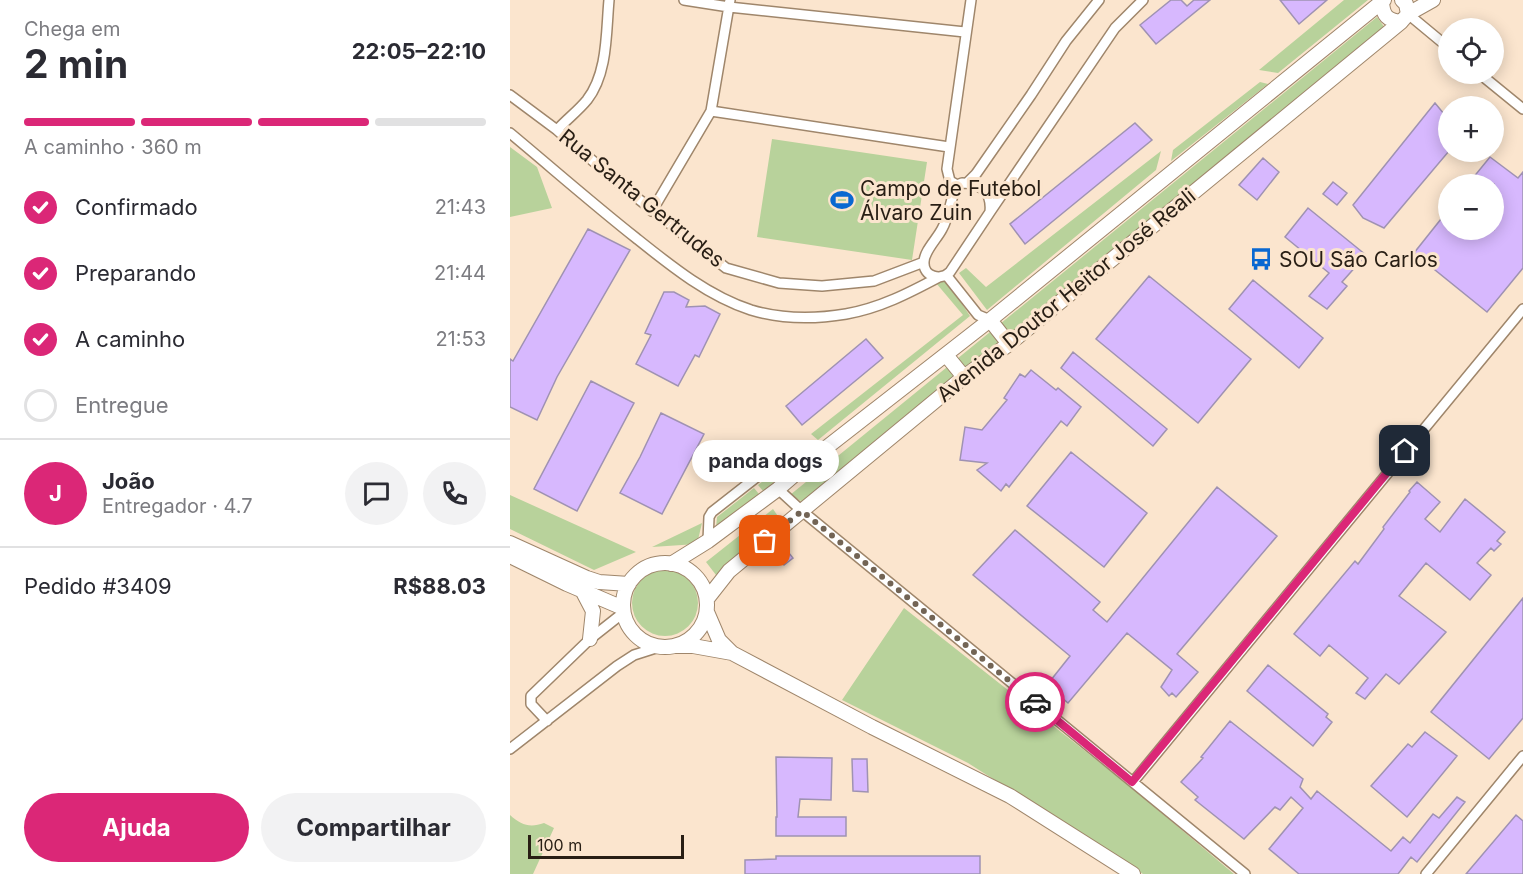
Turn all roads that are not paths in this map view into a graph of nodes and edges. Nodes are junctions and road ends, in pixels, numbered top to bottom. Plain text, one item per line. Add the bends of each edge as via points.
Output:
1 (609, 0) edge
2 (684, 0) edge
3 (970, 0) edge
4 (1099, 0) edge
5 (1143, 0) edge
6 (1402, 0) edge
7 (1433, 0) edge
8 (1383, 1) edge
9 (729, 3) edge
10 (1404, 18) junction
11 (965, 32) junction
12 (1438, 41) edge
13 (1492, 84) edge
14 (510, 95) edge
15 (1523, 109) edge
16 (711, 111) junction
17 (557, 130) junction
18 (510, 133) edge
19 (949, 147) junction
20 (962, 184) junction
21 (652, 211) junction
22 (990, 212) junction
23 (924, 262) junction
24 (943, 276) junction
25 (1523, 309) edge
26 (990, 320) junction
27 (1009, 344) junction
28 (946, 355) junction
29 (964, 377) junction
30 (822, 452) junction
31 (778, 489) junction
32 (802, 511) junction
33 (708, 541) junction
34 (510, 543) edge
35 (510, 556) edge
36 (671, 564) junction
37 (629, 584) junction
38 (582, 590) junction
39 (707, 605) junction
40 (623, 610) junction
41 (591, 639) junction
42 (675, 646) junction
43 (659, 647) junction
44 (732, 653) junction
45 (547, 720) junction
46 (510, 749) edge
47 (1523, 756) edge
48 (1132, 782) junction
49 (1133, 874) edge
50 (1245, 874) edge
51 (1426, 874) edge

1 - 17 street via 596,85
2 - 9 street
3 - 11 street
4 - 20 street via 1066,41 976,174
5 - 22 street via 1115,27
6 - 10 main road via 1406,4
7 - 10 main road, Avenida Doutor Heitor José Reali
8 - 10 main road via 1387,19
8 - 26 main road, Avenida Doutor Heitor José Reali
9 - 11 street
9 - 16 street
10 - 12 street
10 - 27 main road, Avenida Doutor Heitor José Reali
11 - 19 street
13 - 15 street
14 - 17 street, Rua Santa Gertrudes
16 - 19 street
16 - 21 street
17 - 21 street, Rua Santa Gertrudes
18 - 24 street, Rua Santa Gertrudes via 672,268 726,300 752,310 800,317 845,314 904,296
19 - 20 street via 947,175 950,181
20 - 22 street via 987,191 992,201
20 - 23 street
21 - 23 street, Rua Santa Gertrudes via 726,267 779,283 822,286 874,281
22 - 24 street
23 - 24 street via 932,276
24 - 26 street via 978,315
25 - 48 street
26 - 27 main road
26 - 28 main road, Avenida Doutor Heitor José Reali
27 - 29 main road, Avenida Doutor Heitor José Reali
28 - 29 main road
28 - 30 main road, Avenida Doutor Heitor José Reali
29 - 32 main road, Avenida Doutor Heitor José Reali
30 - 31 main road, Avenida Doutor Heitor José Reali
30 - 33 street via 795,447 712,512
31 - 32 street
31 - 33 main road, Avenida Doutor Heitor José Reali
32 - 39 main road, Avenida Doutor Heitor José Reali via 729,571
32 - 48 street
33 - 36 main road, Avenida Doutor Heitor José Reali
34 - 37 main road via 587,578
35 - 38 main road
36 - 37 main road via 647,567
36 - 39 main road via 695,575 703,586
37 - 40 main road
38 - 40 main road
38 - 41 main road via 593,611
39 - 42 main road via 696,634
39 - 44 main road via 719,640
40 - 41 street
40 - 43 main road via 637,637
41 - 45 street via 531,696 531,704
42 - 43 main road
42 - 44 main road
43 - 45 street via 634,655 617,666
44 - 49 main road via 1010,796
45 - 46 street
47 - 51 street
48 - 50 street

